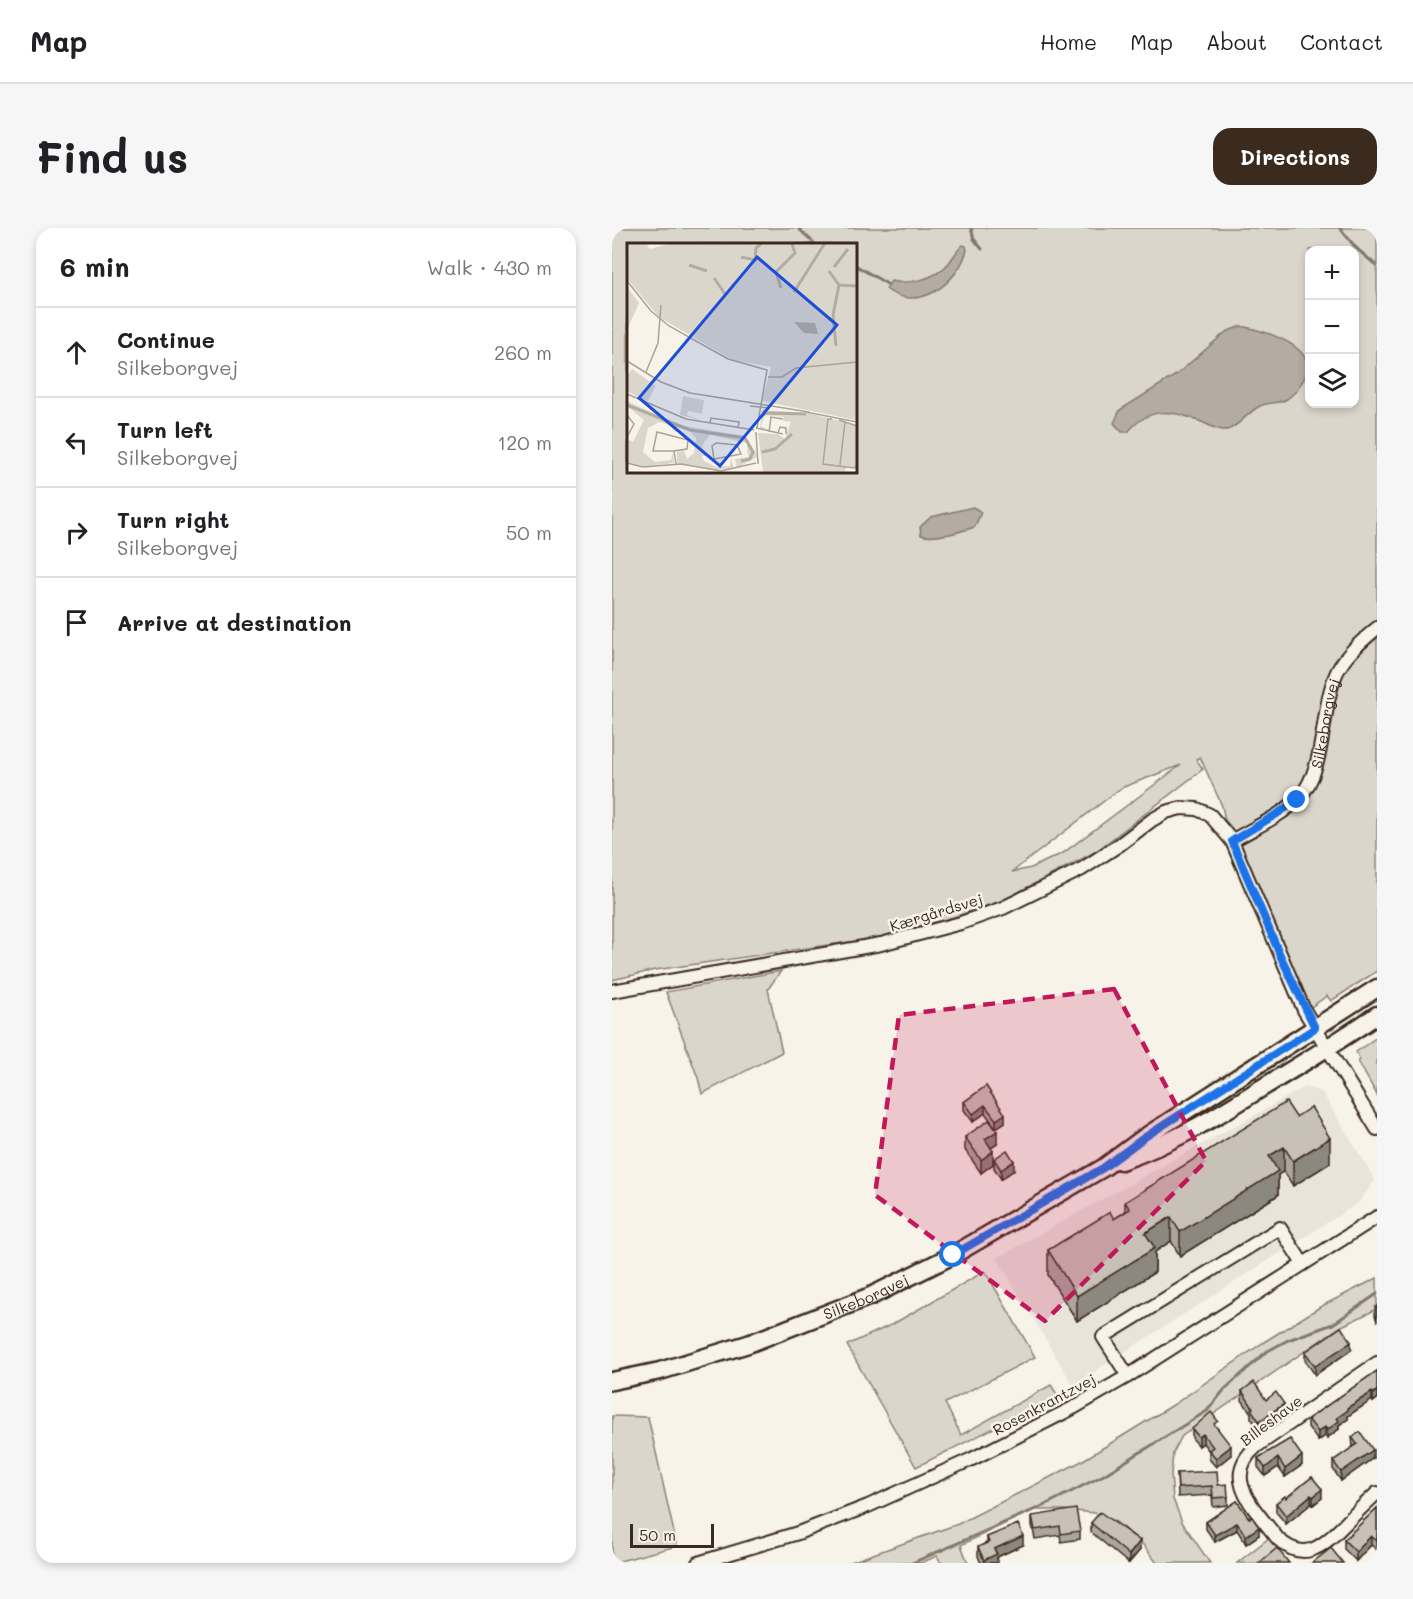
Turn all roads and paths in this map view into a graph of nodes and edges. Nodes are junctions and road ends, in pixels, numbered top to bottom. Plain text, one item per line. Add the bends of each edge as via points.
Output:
1 (1377, 628) edge
2 (1232, 841) junction
3 (1377, 988) edge
4 (612, 991) edge
5 (1377, 1015) edge
6 (1315, 1028) junction
7 (1327, 1049) junction
8 (1377, 1129) edge
9 (1103, 1168) junction
10 (1377, 1217) edge
11 (1303, 1264) junction
12 (1377, 1363) edge
13 (1128, 1376) junction
14 (612, 1381) edge
15 (1377, 1493) edge
16 (698, 1563) edge

1 - 2 street, Silkeborgvej via 1346,658 1337,673 1311,781 1297,800
2 - 4 street, Kærgårdsvej via 1210,815 1181,808 1152,819 1110,851 1042,890 961,923 881,944
2 - 6 street
3 - 6 main road, Silkeborgvej
5 - 7 main road, Silkeborgvej
6 - 7 street
6 - 9 main road, Silkeborgvej
7 - 8 street
7 - 9 main road, Silkeborgvej via 1217,1116 1151,1151
9 - 14 main road, Silkeborgvej via 953,1255 871,1296 748,1344
10 - 11 street, Rosenkrantzvej
11 - 13 street, Rosenkrantzvej
11 - 13 street via 1280,1228 1103,1337
12 - 15 street, Billeshave via 1257,1446 1240,1472 1243,1493 1278,1539 1284,1546 1302,1552 1320,1547
13 - 16 street, Rosenkrantzvej via 972,1459 868,1506 798,1533

